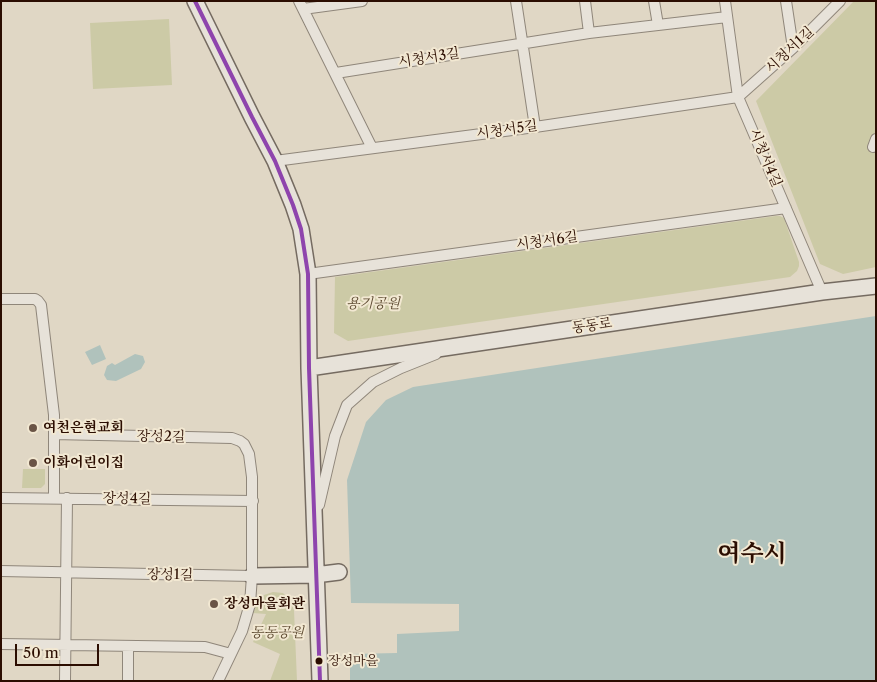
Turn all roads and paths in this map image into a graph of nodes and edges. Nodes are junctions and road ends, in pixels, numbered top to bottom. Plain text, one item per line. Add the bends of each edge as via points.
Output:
1 (195, 1) edge
2 (362, 1) edge
3 (516, 1) edge
4 (585, 1) edge
5 (654, 1) edge
6 (725, 1) edge
7 (786, 1) edge
8 (840, 1) edge
9 (301, 5) edge
10 (727, 17) junction
11 (658, 25) junction
12 (589, 33) junction
13 (522, 43) junction
14 (793, 48) junction
15 (336, 73) junction
16 (738, 97) junction
17 (535, 127) junction
18 (372, 148) junction
19 (275, 161) junction
20 (786, 208) junction
21 (308, 274) junction
22 (876, 286) edge
23 (822, 292) junction
24 (1, 299) edge
25 (451, 347) junction
26 (309, 368) junction
27 (54, 434) junction
28 (1, 498) edge
29 (54, 498) junction
30 (67, 498) junction
31 (253, 500) junction
32 (314, 526) junction
33 (1, 571) edge
34 (66, 572) junction
35 (339, 572) dead end
36 (316, 575) junction
37 (252, 576) junction
38 (1, 644) edge
39 (65, 645) junction
40 (128, 646) junction
41 (231, 654) junction
42 (65, 681) edge
43 (128, 681) edge
44 (218, 681) edge
45 (320, 681) edge

1 - 19 street
2 - 9 street
3 - 13 street
4 - 12 street
5 - 11 street
6 - 10 street, 시청서4길
7 - 14 street
8 - 14 street, 시청서1길
9 - 15 street
10 - 11 street
10 - 16 street, 시청서4길
11 - 12 street
12 - 13 street
13 - 15 street, 시청서3길
13 - 17 street
14 - 16 street, 시청서1길
15 - 18 street
16 - 17 street, 시청서5길
16 - 20 street, 시청서4길
17 - 18 street, 시청서5길
18 - 19 street, 시청서5길
19 - 21 street via 301,229
20 - 21 street, 시청서6길
20 - 23 street, 시청서4길
21 - 26 street
22 - 23 street, 동동로
23 - 25 street, 동동로
24 - 27 street via 34,299 41,305
25 - 26 street, 동동로
25 - 32 street via 373,382 347,405 326,468
26 - 32 street
27 - 29 street
27 - 31 street, 장성2길 via 232,438 240,441 251,463
28 - 29 street, 장성4길
29 - 30 street, 장성4길
30 - 31 street, 장성4길
30 - 34 street
31 - 37 street, 장성2길
32 - 36 street
33 - 34 street, 장성1길
34 - 37 street, 장성1길
34 - 39 street
35 - 36 street, 장성1길
36 - 37 street, 장성1길
36 - 45 street
37 - 41 street, 장성2길 via 250,604
38 - 39 street
39 - 40 street
39 - 42 street
40 - 41 street via 205,647
40 - 43 street
41 - 44 street, 장성2길

